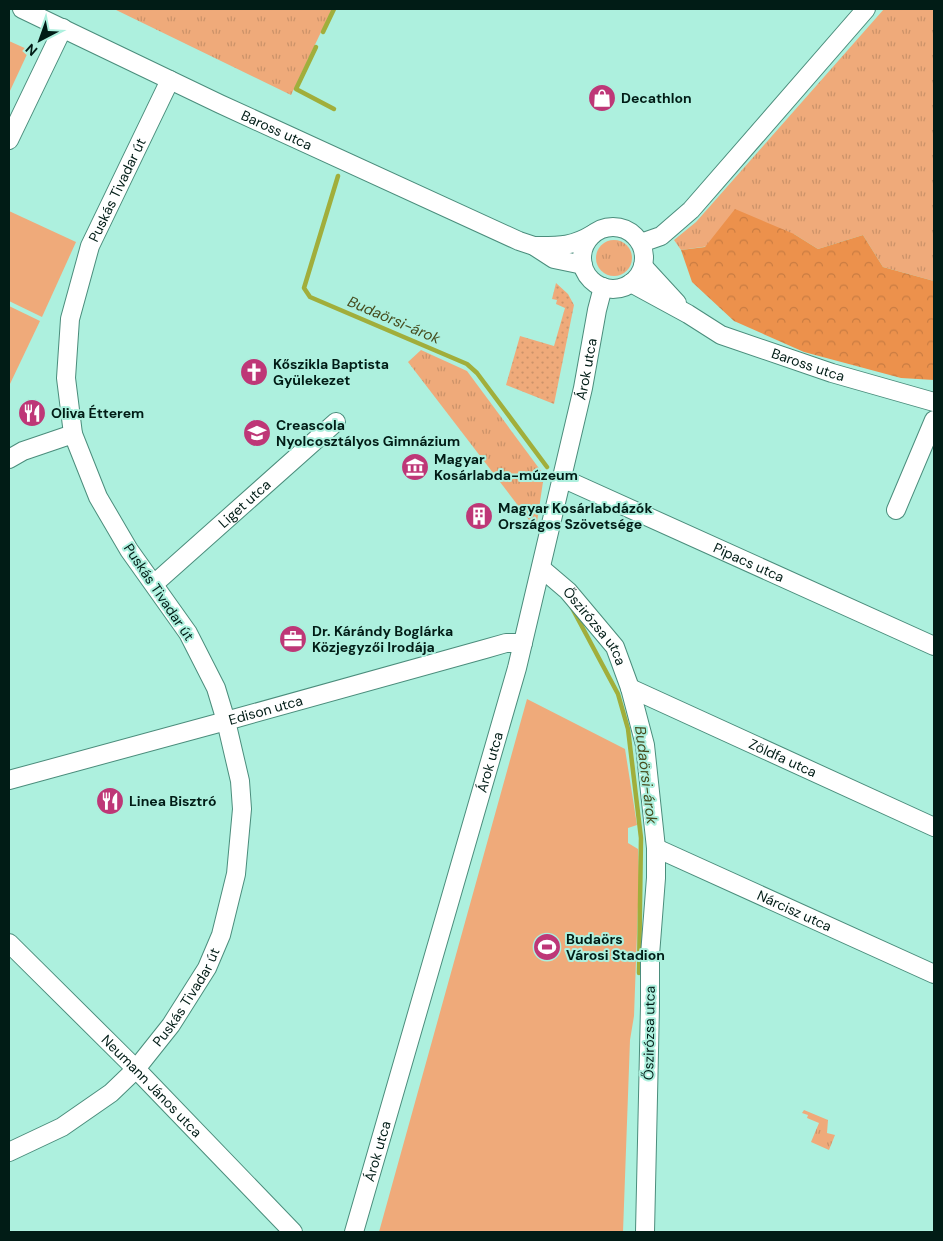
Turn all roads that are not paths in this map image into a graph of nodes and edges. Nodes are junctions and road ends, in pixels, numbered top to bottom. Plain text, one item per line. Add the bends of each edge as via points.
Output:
1 (22, 9) edge
2 (866, 9) edge
3 (63, 28) junction
4 (170, 80) junction
5 (9, 140) edge
6 (594, 233) junction
7 (641, 243) junction
8 (534, 246) junction
9 (583, 265) junction
10 (643, 266) junction
11 (631, 283) junction
12 (603, 287) junction
13 (688, 314) junction
14 (934, 402) edge
15 (934, 420) edge
16 (336, 422) dead end
17 (73, 434) junction
18 (9, 459) edge
19 (562, 478) junction
20 (896, 510) dead end
21 (541, 568) junction
22 (154, 584) junction
23 (523, 643) junction
24 (934, 646) edge
25 (630, 688) junction
26 (226, 721) junction
27 (9, 780) edge
28 (934, 827) edge
29 (656, 848) junction
30 (9, 944) edge
31 (934, 974) edge
32 (136, 1070) junction
33 (9, 1152) edge
34 (293, 1232) edge
35 (354, 1232) edge
36 (645, 1232) edge

1 - 3 street, Baross utca
2 - 7 street via 691,210 661,236
3 - 4 street, Baross utca
3 - 5 street
4 - 8 street, Baross utca
4 - 17 street, Puskás Tivadar út via 90,246 70,318 66,378
6 - 7 street via 606,227 622,228 630,231
6 - 8 street, Baross utca via 572,245
6 - 9 street via 582,253
7 - 10 street
8 - 9 street, Baross utca via 554,259
9 - 12 street via 591,279
10 - 11 street
10 - 13 street, Baross utca
11 - 12 street via 613,289
11 - 13 street, Baross utca
12 - 19 street, Árok utca
13 - 14 street, Baross utca via 721,335 832,374
15 - 20 street
16 - 22 street, Liget utca
17 - 18 street
17 - 22 street, Puskás Tivadar út via 98,497 129,550
19 - 21 street, Árok utca
19 - 24 street, Pipacs utca
21 - 23 street, Árok utca
21 - 25 street, Őszirózsa utca via 568,592 615,647
22 - 26 street, Puskás Tivadar út via 188,633 216,688
23 - 26 street, Edison utca via 485,648
23 - 35 street, Árok utca
25 - 28 street, Zöldfa utca
25 - 29 street, Őszirózsa utca via 645,745
26 - 27 street, Edison utca
26 - 32 street, Puskás Tivadar út via 240,781 242,809 230,904 207,968 171,1025
29 - 31 street, Nárcisz utca
29 - 36 street, Őszirózsa utca via 650,955
30 - 32 street, Neumann János utca
32 - 33 street, Puskás Tivadar út via 111,1093 62,1127
32 - 34 street, Neumann János utca

